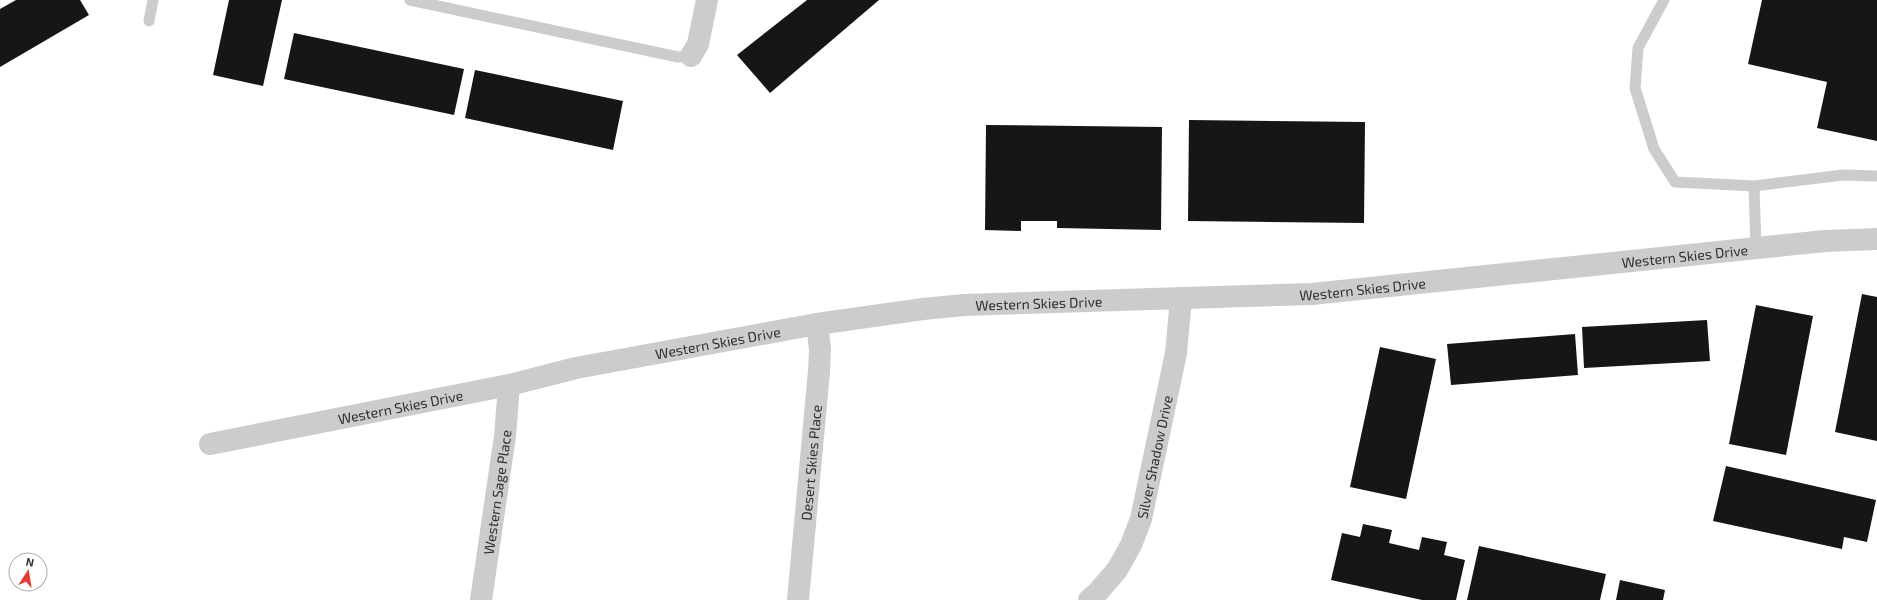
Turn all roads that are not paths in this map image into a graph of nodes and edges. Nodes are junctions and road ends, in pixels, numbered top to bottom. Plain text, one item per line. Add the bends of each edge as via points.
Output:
1 (153, 0) edge
2 (410, 0) edge
3 (707, 0) edge
4 (1664, 0) edge
5 (148, 21) dead end
6 (691, 56) joint
7 (1877, 176) edge
8 (1754, 186) junction
9 (1877, 239) edge
10 (1756, 248) junction
11 (1182, 298) junction
12 (817, 324) junction
13 (509, 385) junction
14 (210, 444) dead end
15 (481, 600) edge
16 (798, 600) edge
17 (1089, 600) edge

1 - 5 lane
2 - 6 lane via 678,58
3 - 6 street via 698,44
4 - 8 lane via 1638,48 1635,88 1654,149 1675,182
7 - 8 lane via 1843,175
8 - 10 lane
9 - 10 street, Western Skies Drive
10 - 11 street, Western Skies Drive via 1312,294
11 - 12 street, Western Skies Drive via 964,304
11 - 17 street, Silver Shadow Drive via 1176,353 1142,519 1117,570
12 - 13 street, Western Skies Drive via 576,368
12 - 16 street, Desert Skies Place via 819,371
13 - 14 street, Western Skies Drive
13 - 15 street, Western Sage Place via 504,443

